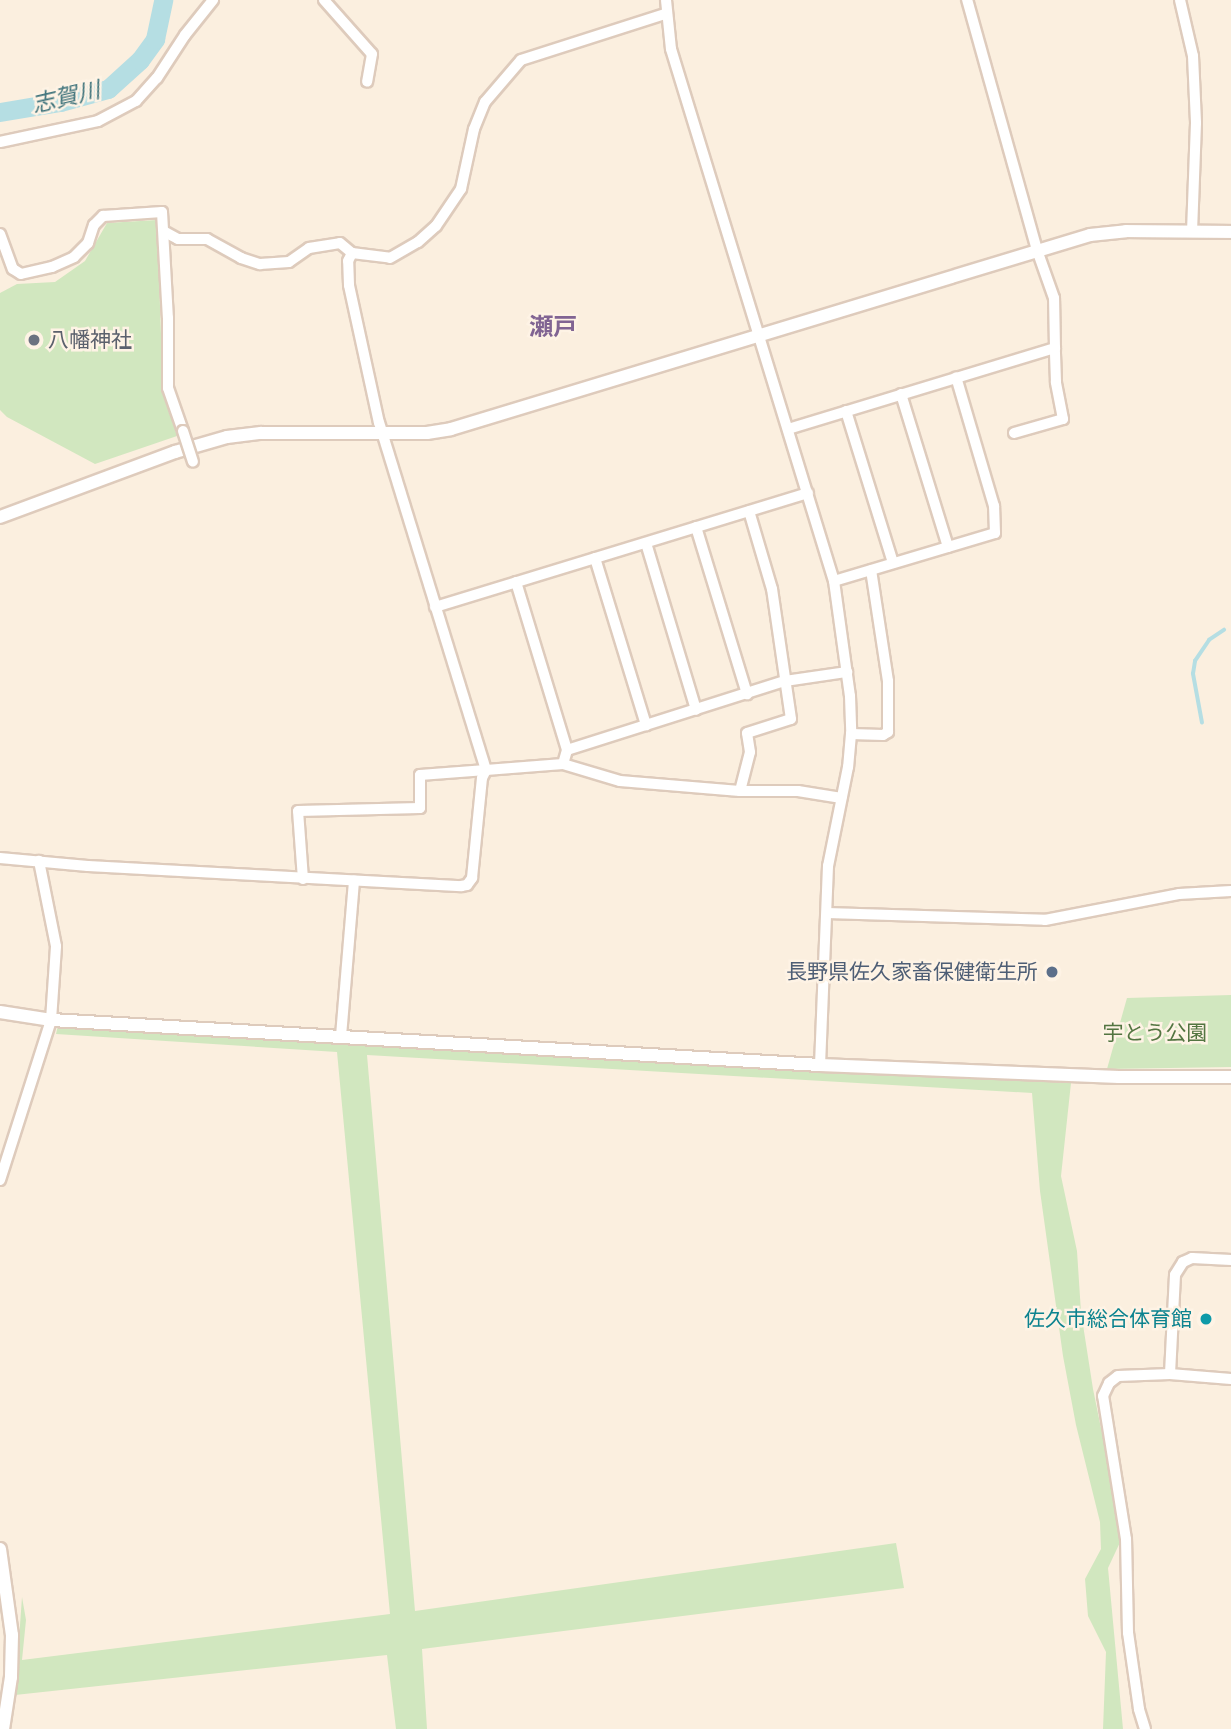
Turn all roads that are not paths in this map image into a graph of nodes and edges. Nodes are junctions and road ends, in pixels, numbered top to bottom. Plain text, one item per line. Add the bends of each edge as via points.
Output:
1 (213, 0) edge
2 (324, 0) edge
3 (666, 0) edge
4 (967, 0) edge
5 (1180, 0) edge
6 (201, 4) edge
7 (665, 15) junction
8 (367, 82) dead end
9 (0, 142) edge
10 (165, 232) junction
11 (1192, 232) junction
12 (1231, 232) edge
13 (0, 234) edge
14 (1037, 250) junction
15 (352, 253) junction
16 (759, 334) junction
17 (1055, 348) junction
18 (956, 377) junction
19 (901, 394) junction
20 (846, 411) junction
21 (788, 429) junction
22 (1014, 433) dead end
23 (383, 434) junction
24 (193, 461) dead end
25 (808, 494) junction
26 (749, 511) junction
27 (0, 517) edge
28 (696, 527) junction
29 (646, 543) junction
30 (948, 547) junction
31 (595, 558) junction
32 (893, 564) junction
33 (871, 570) junction
34 (834, 581) junction
35 (516, 582) junction
36 (435, 607) junction
37 (847, 672) junction
38 (785, 681) junction
39 (747, 694) junction
40 (696, 710) junction
41 (646, 725) junction
42 (851, 734) junction
43 (567, 750) junction
44 (563, 764) junction
45 (486, 770) junction
46 (740, 791) junction
47 (841, 798) junction
48 (0, 858) edge
49 (39, 860) junction
50 (303, 879) junction
51 (354, 881) junction
52 (1231, 891) edge
53 (827, 913) junction
54 (0, 1012) edge
55 (51, 1020) junction
56 (341, 1036) junction
57 (820, 1065) junction
58 (1231, 1077) edge
59 (0, 1180) edge
60 (1231, 1260) edge
61 (1170, 1374) junction
62 (1231, 1379) edge
63 (0, 1549) edge
64 (1139, 1709) junction
65 (3, 1729) edge
66 (1137, 1729) edge
67 (1145, 1729) edge

1 - 6 street
2 - 8 street via 372,54
3 - 7 street
4 - 14 street
5 - 11 street via 1193,56
6 - 9 street via 157,78 136,101 98,121
7 - 15 street via 521,60 485,102 461,189 436,226 390,258
7 - 16 street via 671,49
10 - 13 street via 162,212 103,216 74,257 21,274 13,270
10 - 15 street via 178,239 207,239 260,264 289,262 309,248 340,243
10 - 24 street, bridge via 166,372
11 - 12 street
11 - 14 street via 1109,232
14 - 16 street
14 - 17 street via 1054,298
15 - 23 street via 346,265 349,285
16 - 21 street
16 - 23 street via 451,429
17 - 18 street
17 - 22 street via 1063,419
18 - 19 street
18 - 30 street via 994,506 995,533
19 - 20 street
19 - 30 street
20 - 21 street
20 - 32 street
21 - 25 street
23 - 27 street via 227,437
23 - 36 street
25 - 26 street
25 - 34 street
26 - 28 street
26 - 38 street via 772,589
28 - 29 street
28 - 39 street
29 - 31 street
29 - 40 street
30 - 32 street
31 - 35 street
31 - 41 street
32 - 33 street
33 - 34 street
33 - 42 street via 888,681 888,732
34 - 37 street
35 - 36 street
35 - 43 street
36 - 45 street
37 - 38 street
37 - 42 street
38 - 39 street
38 - 46 street via 791,719 747,733 750,752
39 - 40 street
40 - 41 street
41 - 43 street
42 - 47 street
43 - 44 street
44 - 45 street
44 - 46 street via 610,780
45 - 50 street via 420,775 420,808 298,811
45 - 51 street via 470,882 461,886
46 - 47 street via 798,791
47 - 53 street via 828,866
48 - 49 street
49 - 50 street
49 - 55 street via 56,946
50 - 51 street
51 - 56 street
52 - 53 street via 1180,894 1045,920
53 - 57 street
54 - 55 street
55 - 56 street
55 - 59 street
56 - 57 street
57 - 58 street
60 - 61 street via 1192,1258 1183,1262 1175,1275
61 - 62 street
61 - 64 street via 1118,1376 1108,1383 1103,1396 1126,1539 1128,1633
63 - 65 street via 12,1635
64 - 66 street
64 - 67 street

